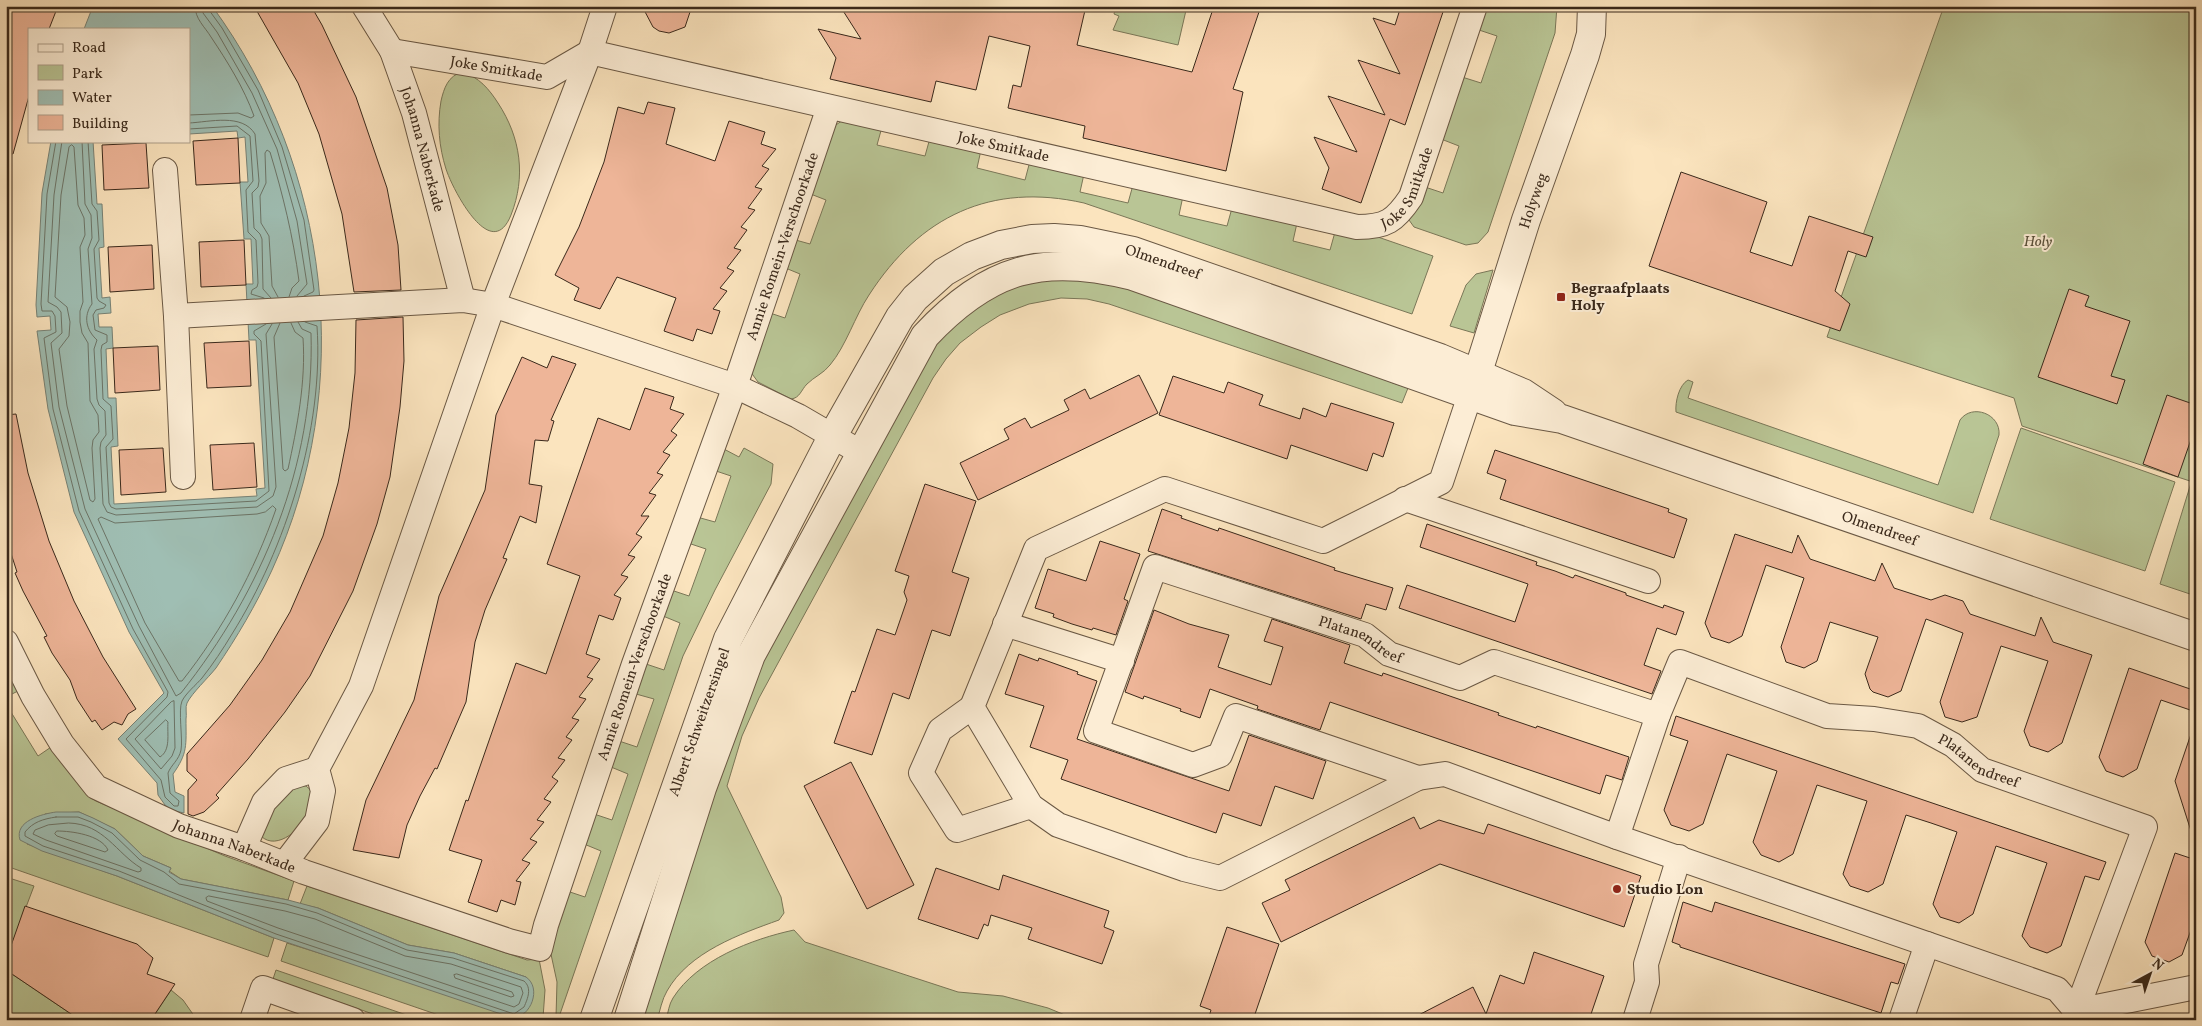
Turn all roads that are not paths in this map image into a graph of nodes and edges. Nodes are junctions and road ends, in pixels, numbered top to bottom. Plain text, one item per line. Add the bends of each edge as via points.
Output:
1 (364, 6) edge
2 (605, 6) edge
3 (1475, 6) edge
4 (1592, 6) edge
5 (392, 50) junction
6 (590, 52) junction
7 (829, 107) junction
8 (166, 170) dead end
9 (463, 300) junction
10 (494, 305) junction
11 (176, 316) junction
12 (1474, 385) junction
13 (735, 386) junction
14 (832, 437) junction
15 (860, 452) junction
16 (183, 477) dead end
17 (1405, 499) junction
18 (1648, 581) dead end
19 (1005, 624) junction
20 (2196, 637) edge
21 (6, 642) edge
22 (1122, 661) junction
23 (972, 707) junction
24 (1658, 715) junction
25 (317, 769) junction
26 (1418, 778) junction
27 (1031, 806) junction
28 (1617, 837) junction
29 (244, 848) junction
30 (1679, 857) junction
31 (285, 863) junction
32 (1927, 944) junction
33 (540, 950) joint
34 (2196, 988) edge
35 (2075, 1015) edge
36 (252, 1020) edge
37 (353, 1020) edge
38 (594, 1020) edge
39 (628, 1020) edge
40 (1635, 1020) edge
41 (1902, 1020) edge

1 - 5 street, Johanna Naberkade
2 - 6 street
3 - 7 street, Joke Smitkade via 1411,197 1400,214 1376,227 1357,227
4 - 12 street, Holyweg via 1591,34 1585,55 1526,220
5 - 6 street, Joke Smitkade via 547,77
5 - 9 street, Johanna Naberkade via 414,113
6 - 7 street, Joke Smitkade
6 - 10 street
7 - 13 street, Annie Romein-Verschoorkade
8 - 11 street
9 - 10 street
9 - 11 street
10 - 13 street
10 - 25 street via 361,686
11 - 16 street
12 - 14 street, Olmendreef via 1440,358 1133,251 1080,240 1032,239 1001,245 972,256 944,272 915,298 887,338
12 - 15 street, Olmendreef via 1133,276 1070,264 1044,266 1013,273 966,297 924,336
12 - 17 street via 1441,482
12 - 20 street, Olmendreef via 1515,411 1562,419
13 - 14 street
13 - 33 street, Annie Romein-Verschoorkade via 634,664
14 - 15 street
14 - 38 street, Albert Schweitzersingel via 728,639
15 - 39 street, Albert Schweitzersingel via 752,655 702,788
17 - 18 street
17 - 19 street via 1323,541 1165,489 1036,549
19 - 22 street
19 - 23 street
21 - 29 street, Johanna Naberkade via 62,744 96,787 179,826
22 - 24 street, Platanendreef via 1155,567 1365,635 1389,654 1460,678 1494,662
22 - 26 street, Platanendreef via 1096,731 1194,765 1220,755 1236,716
23 - 27 street, Platanendreef
23 - 27 street via 940,730 920,773 957,830
24 - 28 street, Platanendreef
24 - 35 street, Platanendreef via 1680,662 1827,716 1918,726 1953,745 1982,770 2145,827
25 - 29 street via 286,779 264,802
25 - 31 street via 323,790 317,821
26 - 27 street, Platanendreef via 1220,878 1184,869 1058,825
26 - 28 street, Platanendreef via 1445,774
28 - 30 street, Platanendreef
29 - 31 street, Johanna Naberkade
30 - 32 street, Platanendreef
30 - 40 street via 1646,964 1647,982
31 - 33 street, Johanna Naberkade
32 - 35 street, Platanendreef via 2057,989
32 - 41 street
34 - 35 street
36 - 37 street via 263,988

